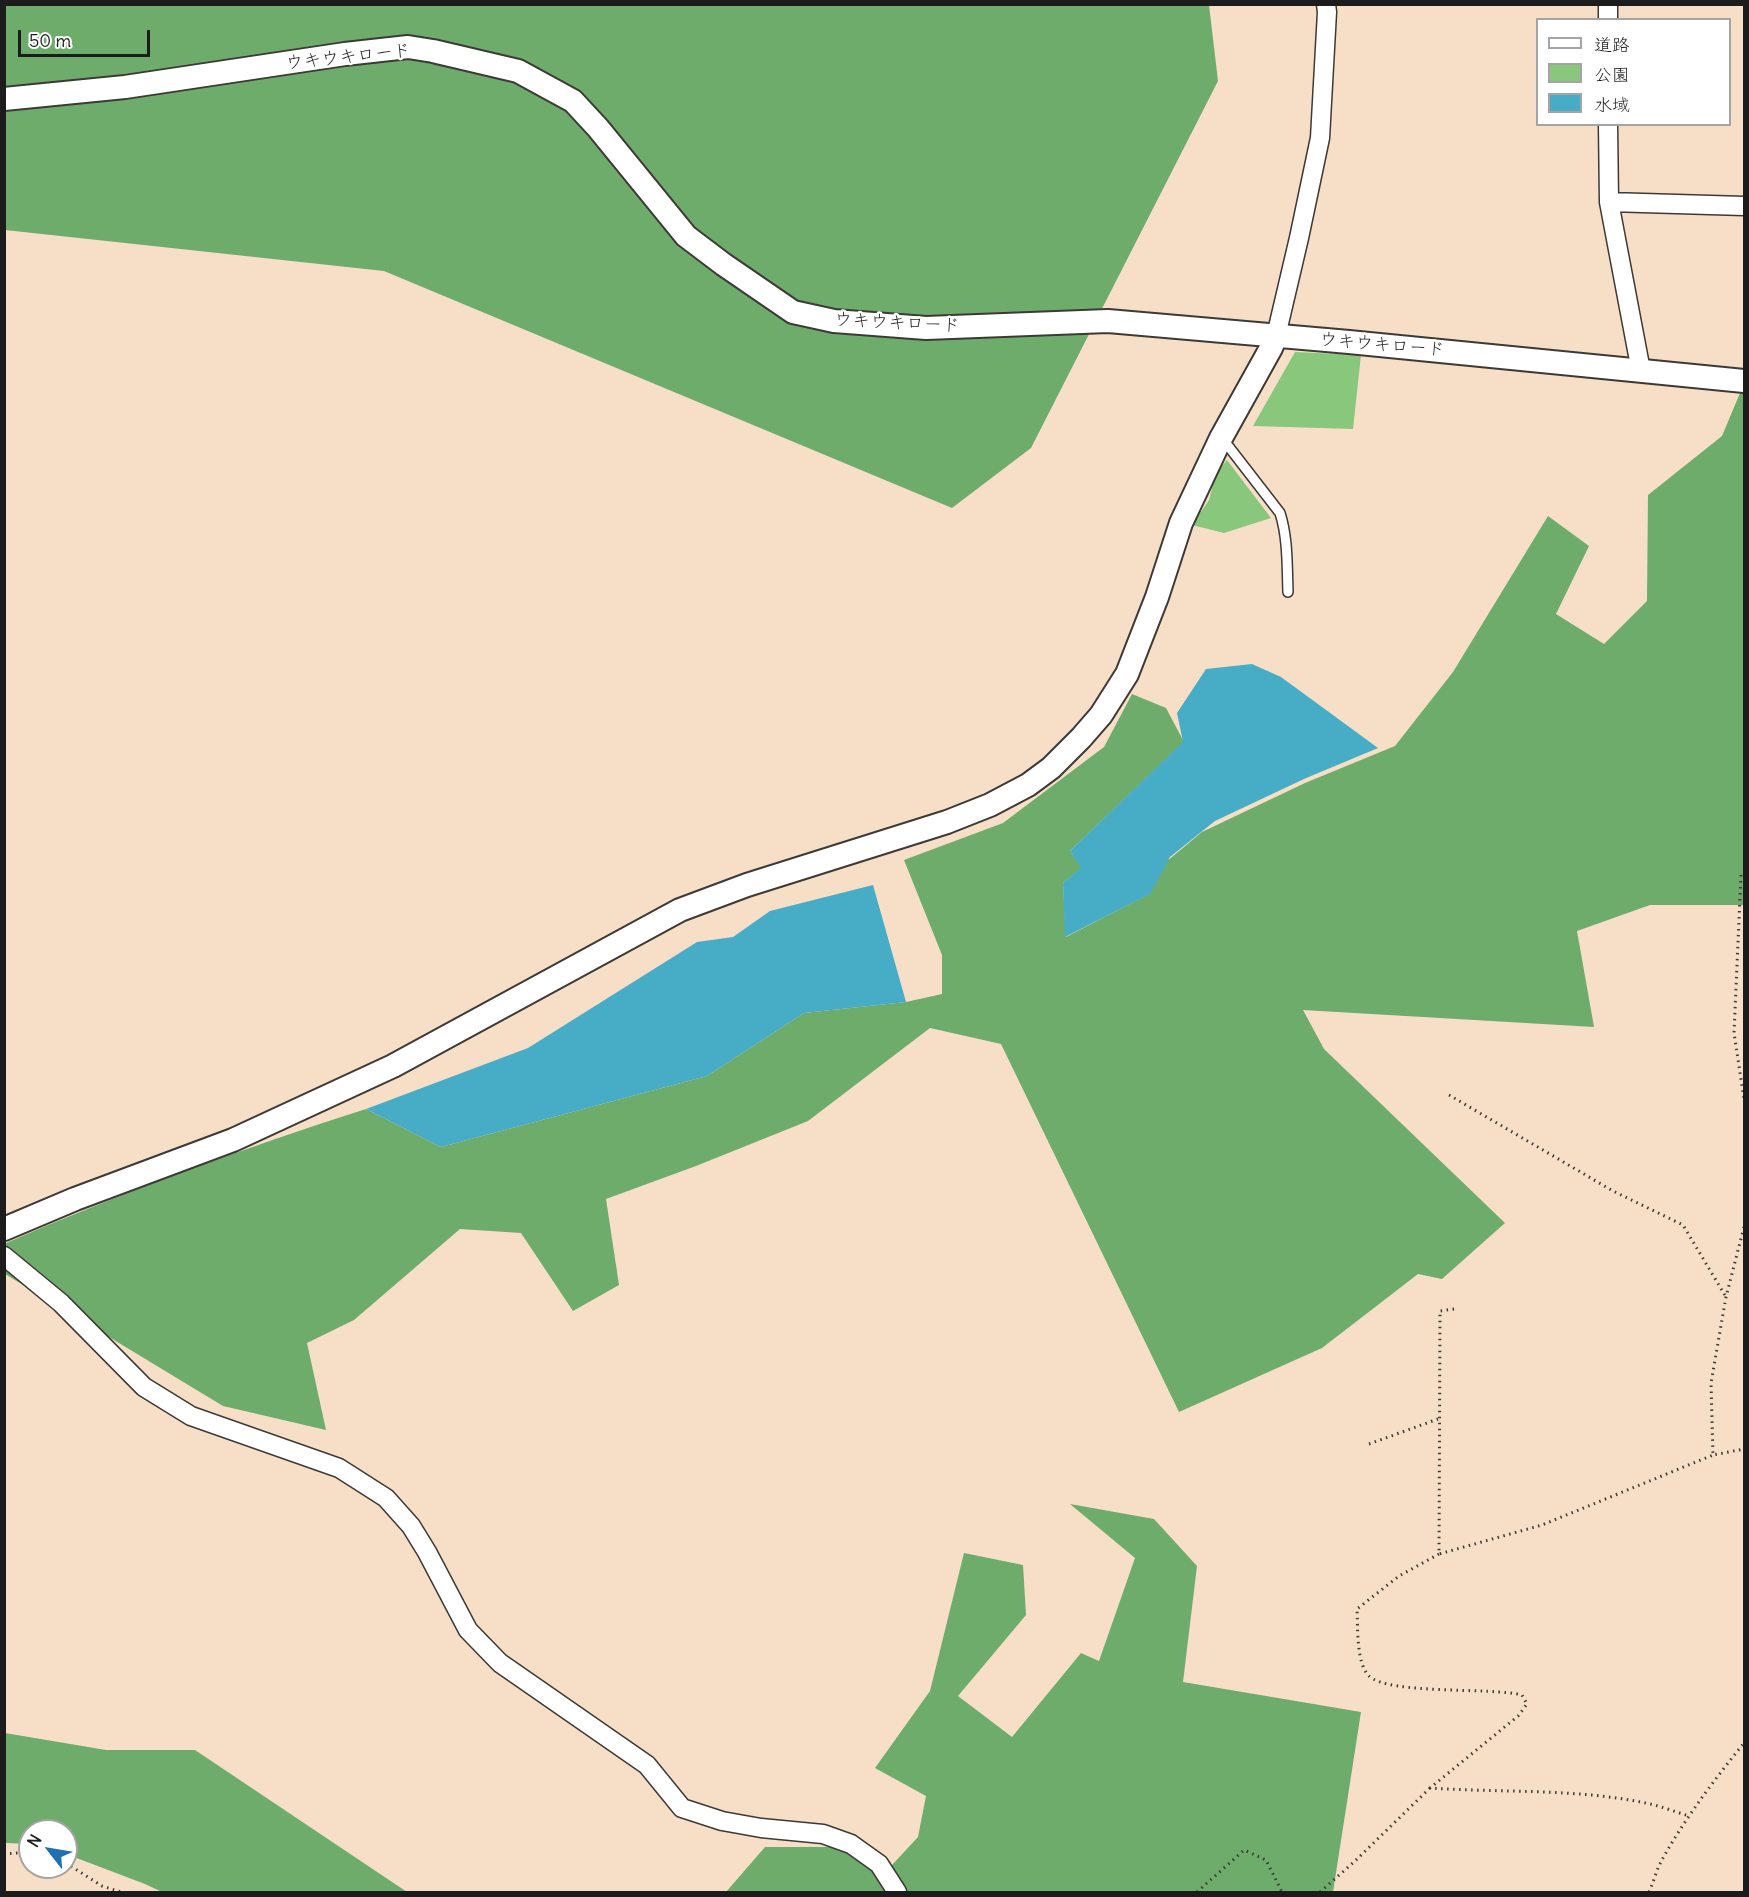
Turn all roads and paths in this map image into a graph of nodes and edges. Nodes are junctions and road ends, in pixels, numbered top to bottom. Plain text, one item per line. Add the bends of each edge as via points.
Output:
1 (1326, 4) edge
2 (4, 99) edge
3 (1608, 126) edge
4 (1609, 202) junction
5 (1744, 206) edge
6 (1275, 336) junction
7 (1641, 371) junction
8 (1744, 381) edge
9 (1221, 438) junction
10 (1288, 592) dead end
11 (1741, 875) dead end
12 (1449, 1095) dead end
13 (1744, 1099) edge
14 (1744, 1227) edge
15 (4, 1228) edge
16 (4, 1256) edge
17 (1726, 1297) junction
18 (1454, 1309) dead end
19 (1438, 1419) junction
20 (1369, 1444) dead end
21 (1744, 1449) edge
22 (1713, 1455) junction
23 (1439, 1554) junction
24 (1744, 1743) edge
25 (1430, 1788) junction
26 (1689, 1816) junction
27 (78, 1871) edge
28 (121, 1893) edge
29 (897, 1893) edge
30 (1197, 1893) edge
31 (1282, 1893) edge
32 (1320, 1893) edge
33 (1649, 1893) edge

1 - 6 street via 1320,138
2 - 6 street, ウキウキロード via 125,87 408,47 434,51 518,71 573,101 686,236 793,312 834,321 926,328 1108,321
3 - 4 street
4 - 5 street
4 - 7 street
6 - 7 street, ウキウキロード
6 - 9 street
7 - 8 street, ウキウキロード
9 - 10 lane via 1280,513
9 - 15 street via 1181,523 1127,674 1081,738 1028,785 947,822 680,910 393,1066 232,1140
11 - 13 path via 1734,1033
12 - 17 path via 1613,1191 1683,1225
14 - 17 path
16 - 29 street via 61,1303 144,1387 191,1416 339,1468 386,1498 411,1527 468,1630 500,1663 647,1765 682,1808 722,1821 823,1834 851,1844 879,1864
17 - 22 path via 1711,1383
18 - 19 path via 1440,1311
19 - 20 path
19 - 23 path
21 - 22 path
22 - 23 path via 1542,1525
23 - 25 path via 1399,1576 1358,1609 1360,1661 1369,1676 1387,1683 1446,1691 1507,1691 1522,1695 1527,1704 1518,1716
24 - 26 path
25 - 26 path via 1603,1797 1650,1804
25 - 32 path
26 - 33 path via 1662,1859
27 - 28 path
30 - 31 path via 1244,1850 1266,1860

